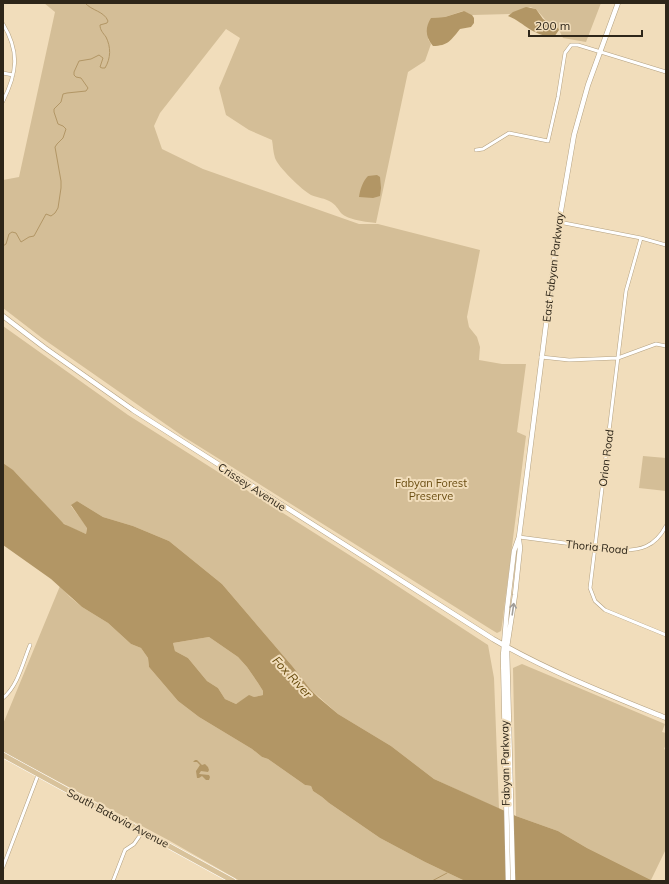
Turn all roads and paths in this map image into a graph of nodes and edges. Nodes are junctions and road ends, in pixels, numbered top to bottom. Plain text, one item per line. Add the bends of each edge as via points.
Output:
1 (618, 3) edge
2 (3, 24) edge
3 (599, 52) junction
4 (3, 72) edge
5 (666, 72) edge
6 (13, 75) junction
7 (3, 101) edge
8 (476, 150) dead end
9 (559, 222) junction
10 (641, 238) junction
11 (666, 245) edge
12 (3, 316) edge
13 (666, 346) edge
14 (542, 357) junction
15 (618, 358) junction
16 (666, 526) edge
17 (519, 538) junction
18 (595, 547) junction
19 (666, 635) edge
20 (30, 644) dead end
21 (506, 646) junction
22 (3, 698) edge
23 (506, 712) junction
24 (666, 718) edge
25 (3, 755) edge
26 (38, 774) junction
27 (143, 831) junction
28 (3, 866) edge
29 (114, 881) edge
30 (233, 881) edge
31 (508, 881) edge
32 (513, 881) edge

1 - 3 main road, East Fabyan Parkway
2 - 6 street via 12,44 15,61
3 - 5 street
3 - 8 street via 574,44 568,47 548,141 509,133 483,149
3 - 9 main road, East Fabyan Parkway via 574,135
4 - 6 street
6 - 7 street
9 - 10 street
9 - 14 main road, East Fabyan Parkway
10 - 11 street
10 - 15 street, Orion Road via 626,291
12 - 21 main road, Crissey Avenue via 132,410
13 - 15 street via 656,344
14 - 15 street via 570,360
14 - 17 main road, East Fabyan Parkway
15 - 18 street, Orion Road
16 - 18 street, Thoria Road via 655,541 644,548 632,551
17 - 18 street, Thoria Road
17 - 21 main road, East Fabyan Parkway via 518,572
18 - 19 street, Orion Road via 590,588 595,601 605,610
20 - 22 street via 15,682
21 - 23 main road, Fabyan Parkway
21 - 24 main road, Crissey Avenue via 579,683
23 - 31 main road, Fabyan Parkway
23 - 32 main road, Fabyan Parkway
25 - 26 main road, South Batavia Avenue
26 - 27 main road, South Batavia Avenue
26 - 28 street
27 - 29 street via 134,844 125,850
27 - 30 main road, South Batavia Avenue

